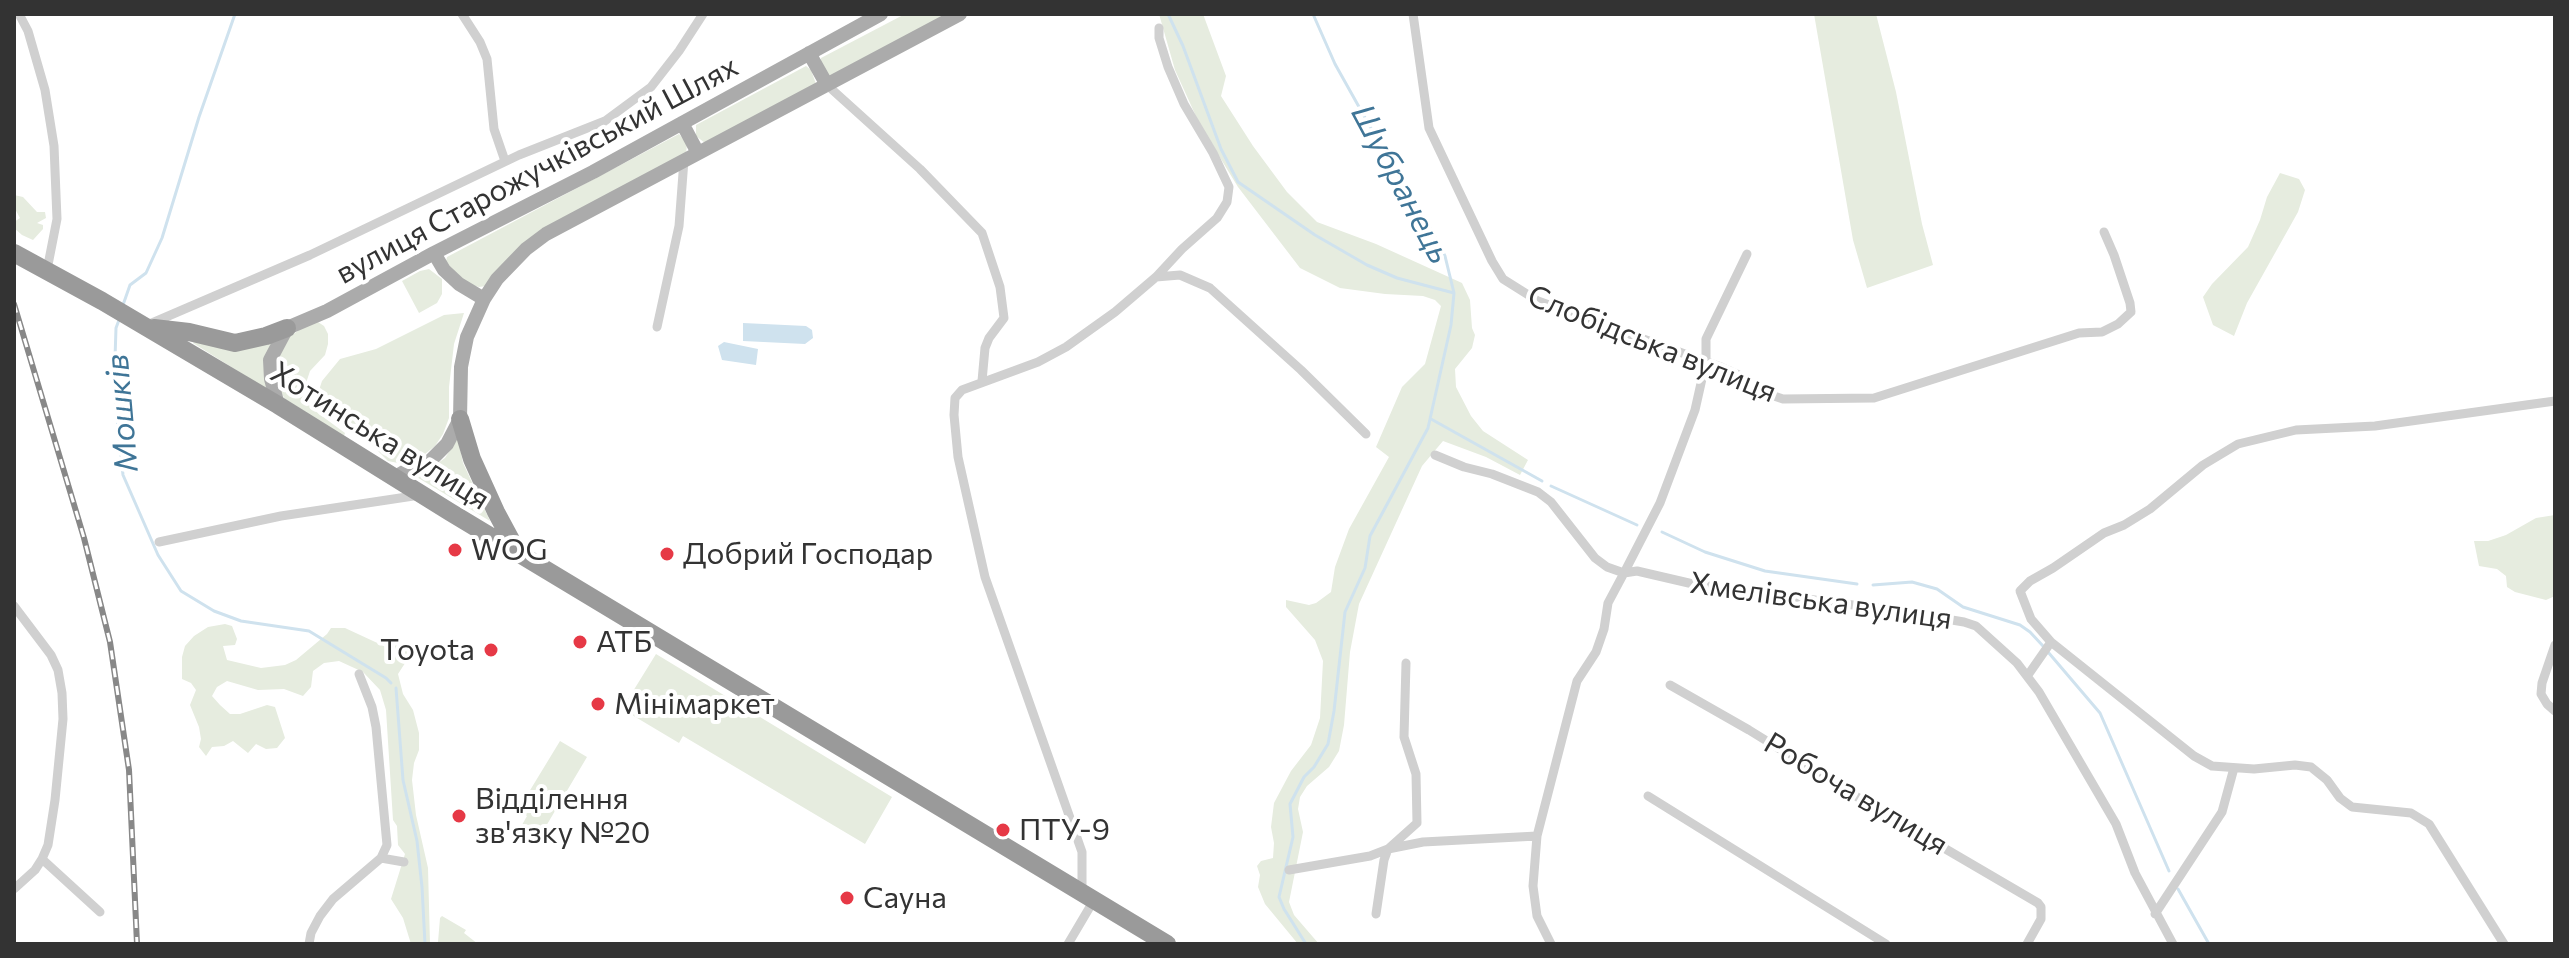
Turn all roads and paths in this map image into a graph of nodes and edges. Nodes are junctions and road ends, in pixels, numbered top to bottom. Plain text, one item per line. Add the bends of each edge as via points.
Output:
1 (19, 14) edge
2 (462, 14) edge
3 (703, 14) edge
4 (881, 14) edge
5 (960, 14) edge
6 (1413, 14) edge
7 (1159, 28) dead end
8 (809, 53) junction
9 (827, 85) junction
10 (682, 123) junction
11 (691, 156) junction
12 (505, 161) junction
13 (2104, 232) dead end
14 (14, 253) edge
15 (434, 253) junction
16 (1747, 254) dead end
17 (47, 270) junction
18 (1156, 277) junction
19 (484, 299) junction
20 (139, 324) junction
21 (657, 327) dead end
22 (287, 328) junction
23 (1706, 361) junction
24 (982, 381) junction
25 (2555, 401) edge
26 (278, 405) junction
27 (460, 419) junction
28 (1366, 434) dead end
29 (1435, 455) dead end
30 (394, 478) junction
31 (421, 494) junction
32 (159, 542) dead end
33 (519, 553) junction
34 (1624, 573) junction
35 (14, 606) edge
36 (2050, 645) junction
37 (2555, 645) edge
38 (1406, 663) dead end
39 (359, 674) dead end
40 (2028, 675) junction
41 (1670, 685) dead end
42 (2555, 711) edge
43 (2234, 768) junction
44 (1648, 796) dead end
45 (1537, 836) junction
46 (1388, 849) junction
47 (381, 858) junction
48 (42, 859) junction
49 (404, 862) dead end
50 (1289, 870) dead end
51 (14, 889) edge
52 (1088, 896) junction
53 (100, 912) dead end
54 (1376, 914) dead end
55 (2155, 914) junction
56 (309, 944) edge
57 (1068, 944) edge
58 (1167, 944) edge
59 (1551, 944) edge
60 (1886, 944) edge
61 (2027, 944) edge
62 (2173, 944) edge
63 (2504, 944) edge

1 - 17 street via 45,90 54,146 57,219
2 - 12 street via 487,59 494,129
3 - 12 street via 651,87 626,107 585,130
4 - 8 main road, вулиця Старожучківський Шлях
5 - 9 main road, вулиця Старожучківський Шлях
6 - 23 street, Слобідська вулиця via 1429,128 1503,279 1549,305
7 - 18 street via 1184,104 1229,187 1217,218
8 - 9 main road
8 - 10 main road, вулиця Старожучківський Шлях
9 - 11 main road, вулиця Старожучківський Шлях
9 - 24 street via 982,233 1004,318 985,348
10 - 11 main road
10 - 15 main road, вулиця Старожучківський Шлях
11 - 19 main road, вулиця Старожучківський Шлях via 546,234 497,279
11 - 21 street
12 - 20 street via 310,255
13 - 23 street, Слобідська вулиця via 2131,312 2102,332 2079,333 1874,398 1783,399
14 - 17 highway, Хотинська вулиця
15 - 19 main road via 459,284
15 - 22 main road, вулиця Старожучківський Шлях
16 - 23 street via 1706,339
17 - 20 highway, Хотинська вулиця
18 - 24 street via 1066,347
18 - 28 street via 1180,275 1210,288
19 - 27 main road, вулиця Старожучківський Шлях via 461,367
20 - 22 highway via 235,343
20 - 26 highway, Хотинська вулиця
22 - 26 main road via 270,360
23 - 34 street via 1695,410 1660,503
24 - 52 street via 955,398 958,457 985,577 1082,852
25 - 36 street via 2375,426 2296,430 2238,444 2150,509 2104,533 2020,591
26 - 30 highway, Хотинська вулиця
27 - 30 main road, вулиця Старожучківський Шлях via 440,454
27 - 33 highway via 472,459
29 - 34 street via 1538,492 1595,558
30 - 31 highway, Хотинська вулиця
31 - 32 street
31 - 33 highway, Хотинська вулиця
33 - 52 highway, Хотинська вулиця
34 - 40 street, Хмелівська вулиця via 1964,622 1984,632
34 - 45 street via 1608,603 1596,652 1577,681
35 - 48 street via 51,655 62,693 55,800
36 - 40 street
36 - 43 street via 2194,756 2212,766
37 - 42 street via 2541,694
38 - 46 street via 1404,737 1416,774 1417,823
39 - 47 street via 376,727 387,845
40 - 55 street, Хмелівська вулиця via 2116,824
41 - 61 street, Робоча вулиця via 2031,898 2041,907 2041,919
43 - 55 street via 2222,812
43 - 63 street via 2311,767 2352,807 2411,813 2429,824
44 - 60 street
45 - 46 street
45 - 59 street via 1533,886 1537,916
46 - 50 street
46 - 54 street
47 - 49 street
47 - 56 street via 333,899
48 - 51 street
48 - 53 street
52 - 57 street
52 - 58 highway, Хотинська вулиця
55 - 62 street, Хмелівська вулиця

